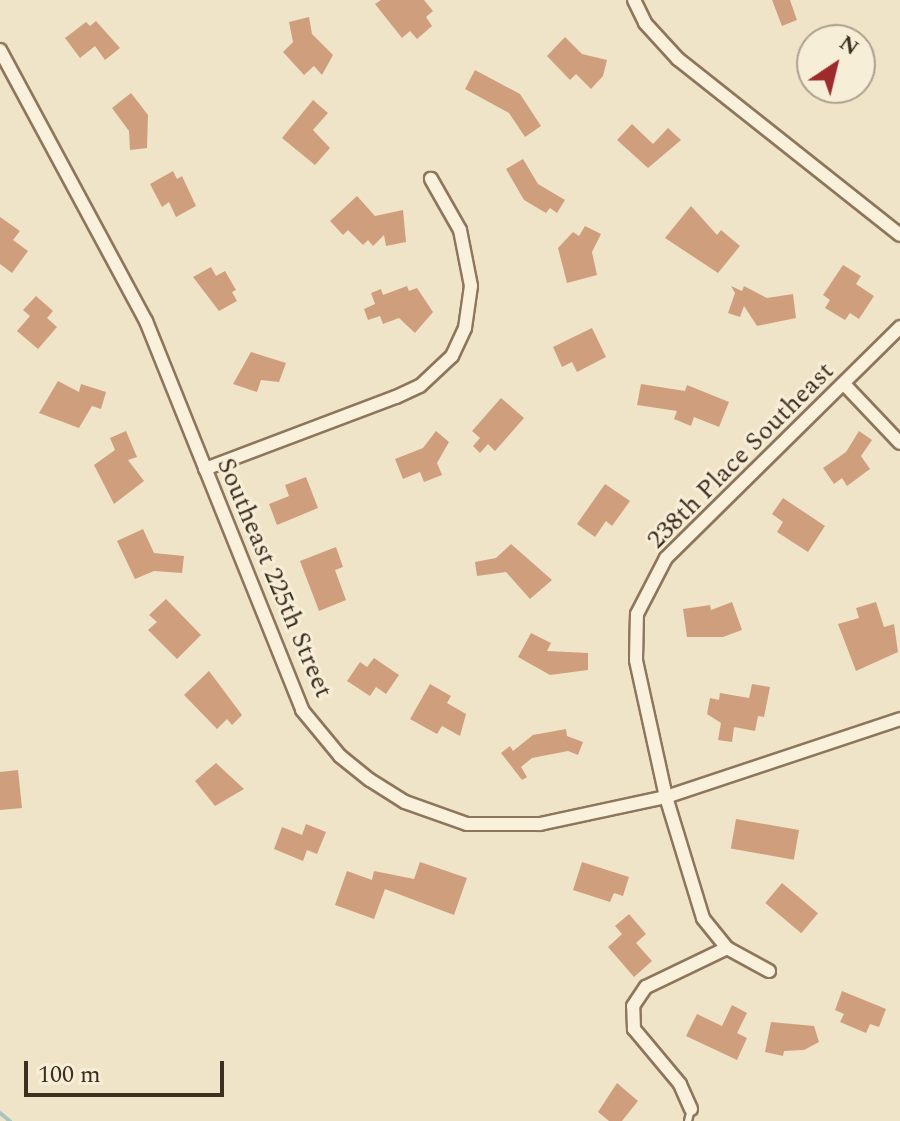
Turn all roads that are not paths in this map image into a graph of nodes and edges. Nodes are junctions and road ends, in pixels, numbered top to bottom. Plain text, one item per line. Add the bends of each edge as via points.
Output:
1 (634, 0) edge
2 (0, 50) edge
3 (431, 179) dead end
4 (900, 235) edge
5 (900, 327) edge
6 (844, 384) junction
7 (900, 443) edge
8 (205, 469) junction
9 (900, 719) edge
10 (666, 797) junction
11 (727, 948) junction
12 (769, 971) dead end
13 (689, 1115) edge

1 - 4 street via 653,33 678,59
2 - 8 street, Southeast 225th Street via 146,321
3 - 8 street via 460,230 471,286 465,328 452,356 408,391
5 - 6 street, 238th Place Southeast
6 - 7 street
6 - 10 street, 238th Place Southeast via 666,558 637,614 636,660
8 - 10 street, Southeast 225th Street via 302,710 340,756 370,780 405,802 477,825 540,824
9 - 10 street, Southeast 225th Street
10 - 11 street, 238th Place Southeast via 703,918
11 - 12 street, 238th Place Southeast
11 - 13 street via 646,987 633,1006 634,1029 680,1084

